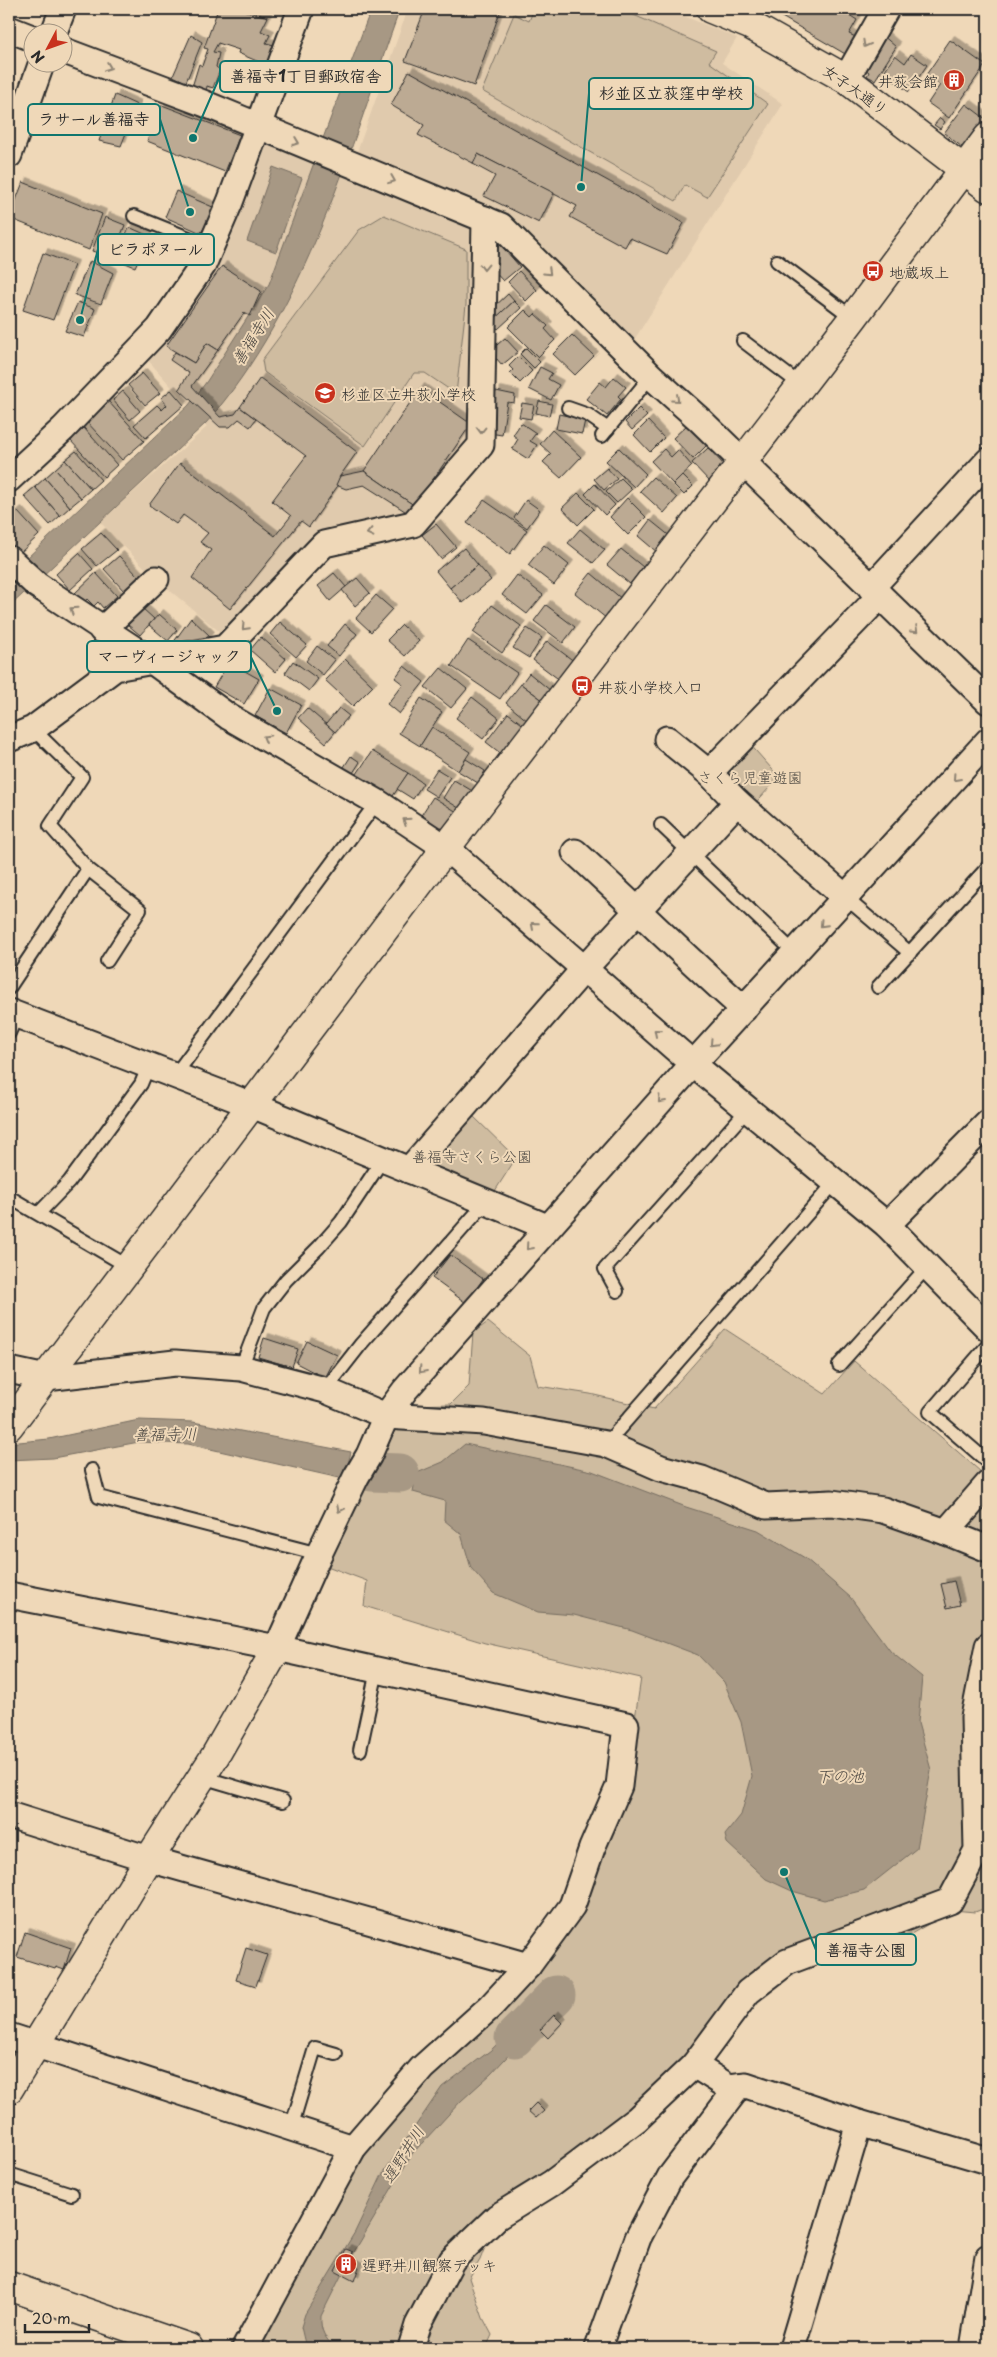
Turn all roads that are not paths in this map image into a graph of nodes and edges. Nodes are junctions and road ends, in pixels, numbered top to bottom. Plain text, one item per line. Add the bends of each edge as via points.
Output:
1 (63, 9) edge
2 (301, 9) edge
3 (712, 9) edge
4 (886, 9) edge
5 (58, 22) edge
6 (9, 29) edge
7 (22, 34) edge
8 (72, 54) edge
9 (38, 72) edge
10 (846, 79) junction
11 (258, 127) junction
12 (988, 137) edge
13 (9, 155) edge
14 (964, 169) junction
15 (988, 188) edge
16 (134, 216) dead end
17 (485, 219) junction
18 (211, 247) junction
19 (777, 261) dead end
20 (853, 318) junction
21 (743, 341) dead end
22 (650, 376) junction
23 (802, 385) junction
24 (568, 408) dead end
25 (988, 461) edge
26 (742, 463) junction
27 (9, 479) edge
28 (20, 569) edge
29 (156, 579) dead end
30 (875, 592) junction
31 (102, 630) junction
32 (152, 661) junction
33 (988, 701) edge
34 (33, 729) junction
35 (9, 739) edge
36 (667, 739) dead end
37 (988, 741) edge
38 (709, 773) junction
39 (377, 802) junction
40 (737, 802) junction
41 (661, 825) dead end
42 (446, 848) junction
43 (575, 852) dead end
44 (690, 853) junction
45 (988, 867) edge
46 (88, 869) junction
47 (847, 899) junction
48 (638, 910) junction
49 (910, 952) junction
50 (796, 954) junction
51 (107, 960) dead end
52 (584, 969) junction
53 (878, 987) dead end
54 (9, 988) edge
55 (744, 1009) junction
56 (11, 1020) edge
57 (694, 1064) junction
58 (149, 1065) junction
59 (175, 1075) junction
60 (252, 1105) junction
61 (748, 1109) junction
62 (988, 1123) edge
63 (383, 1159) junction
64 (409, 1170) junction
65 (836, 1181) junction
66 (9, 1197) edge
67 (487, 1201) junction
68 (39, 1213) junction
69 (887, 1224) junction
70 (547, 1227) junction
71 (928, 1266) junction
72 (129, 1267) junction
73 (617, 1291) dead end
74 (988, 1328) edge
75 (988, 1345) edge
76 (839, 1365) dead end
77 (240, 1368) junction
78 (9, 1370) edge
79 (46, 1378) junction
80 (325, 1390) junction
81 (386, 1416) junction
82 (9, 1426) edge
83 (606, 1444) junction
84 (988, 1462) edge
85 (92, 1470) dead end
86 (988, 1484) edge
87 (946, 1532) junction
88 (988, 1549) edge
89 (318, 1554) junction
90 (9, 1595) edge
91 (988, 1646) edge
92 (277, 1648) junction
93 (377, 1670) junction
94 (360, 1750) dead end
95 (202, 1777) junction
96 (283, 1801) dead end
97 (9, 1815) edge
98 (149, 1859) junction
99 (528, 1966) junction
100 (9, 2036) edge
101 (37, 2045) junction
102 (336, 2054) dead end
103 (694, 2065) junction
104 (738, 2086) junction
105 (9, 2089) edge
106 (859, 2122) junction
107 (292, 2128) junction
108 (353, 2148) junction
109 (988, 2161) edge
110 (9, 2174) edge
111 (72, 2194) dead end
112 (988, 2257) edge
113 (9, 2286) edge
114 (183, 2347) edge
115 (245, 2348) edge
116 (411, 2348) edge
117 (598, 2348) edge
118 (792, 2348) edge
119 (973, 2348) edge

1 - 5 street
2 - 11 street
3 - 10 street, 女子大通り via 750,25
4 -> 10 street
6 - 7 street
8 -> 11 street
9 - 13 street
10 - 14 street, 女子大通り
11 -> 17 street
11 - 18 street
12 - 14 street
14 - 15 street, 女子大通り
14 - 20 street
16 - 18 lane
17 -> 22 street via 500,226
17 -> 32 street via 481,445 413,524 324,544 225,648
18 - 27 street via 203,265 159,329 63,430
19 - 20 lane
20 - 23 street
21 - 23 lane
22 - 24 lane via 605,432 588,415
22 -> 26 street
23 - 26 street
25 - 30 street
26 - 30 street
26 - 42 street
31 -> 28 street
29 - 31 street
30 -> 33 street
30 - 38 street
31 - 32 street
32 - 34 street via 115,668
39 -> 32 street via 228,717
34 - 35 street
34 - 46 lane via 82,778 50,826
36 - 38 street
37 -> 47 street
38 - 40 street
42 -> 39 street
39 - 59 lane
40 - 44 street
40 - 47 street
41 - 44 lane
52 -> 42 street
42 - 60 street
43 - 48 street
44 - 48 street
44 - 50 lane
45 - 49 lane
46 - 51 lane via 140,910
46 - 54 lane
47 - 49 lane
47 -> 50 street
48 - 52 street
48 - 55 street
49 - 53 lane
50 - 55 street
57 -> 52 street
52 - 64 street
55 -> 57 street
56 - 58 street
57 - 61 street
57 -> 70 street
58 - 59 street
58 - 68 lane via 140,1084 69,1182
59 - 60 street
60 - 63 street
60 - 72 street
61 - 65 street
61 - 73 lane via 605,1269
62 - 69 street
63 - 64 street
63 - 77 lane via 340,1222 264,1308
64 - 67 street
65 - 69 street
65 - 83 lane
66 - 68 lane
67 - 70 street
67 - 80 lane via 361,1344
68 - 72 lane
69 - 71 street
70 -> 81 street
71 - 74 street
71 - 76 lane
72 - 79 street
75 - 84 lane via 930,1412
77 - 79 street via 175,1363
77 - 80 street
78 - 79 street
79 - 82 street
80 - 81 street
81 - 83 street via 484,1422
81 -> 89 street
83 - 87 street via 766,1506 832,1503 875,1509
85 - 89 lane via 98,1497
86 - 87 street
87 - 88 street
89 - 92 street
90 - 92 street
91 - 103 street via 974,1717 977,1850 950,1901 787,1962 748,1992
92 - 93 street
92 - 95 street
93 - 94 lane
93 - 99 street via 626,1725 619,1786 592,1848 572,1906
95 - 96 lane
95 - 98 street
97 - 98 street
98 - 99 street
98 - 101 street
99 - 108 street via 491,2006 422,2068
100 - 101 street
101 - 105 street
101 - 107 street
102 - 107 lane via 316,2048
103 - 104 street via 729,2087
103 - 116 street via 637,2119 552,2183 497,2217 452,2260 418,2325
104 - 106 street via 746,2085
104 - 117 street via 670,2176 638,2238
106 - 109 street
106 - 118 street
107 - 108 street
108 - 115 street
110 - 111 lane
112 - 119 street
113 - 114 street

